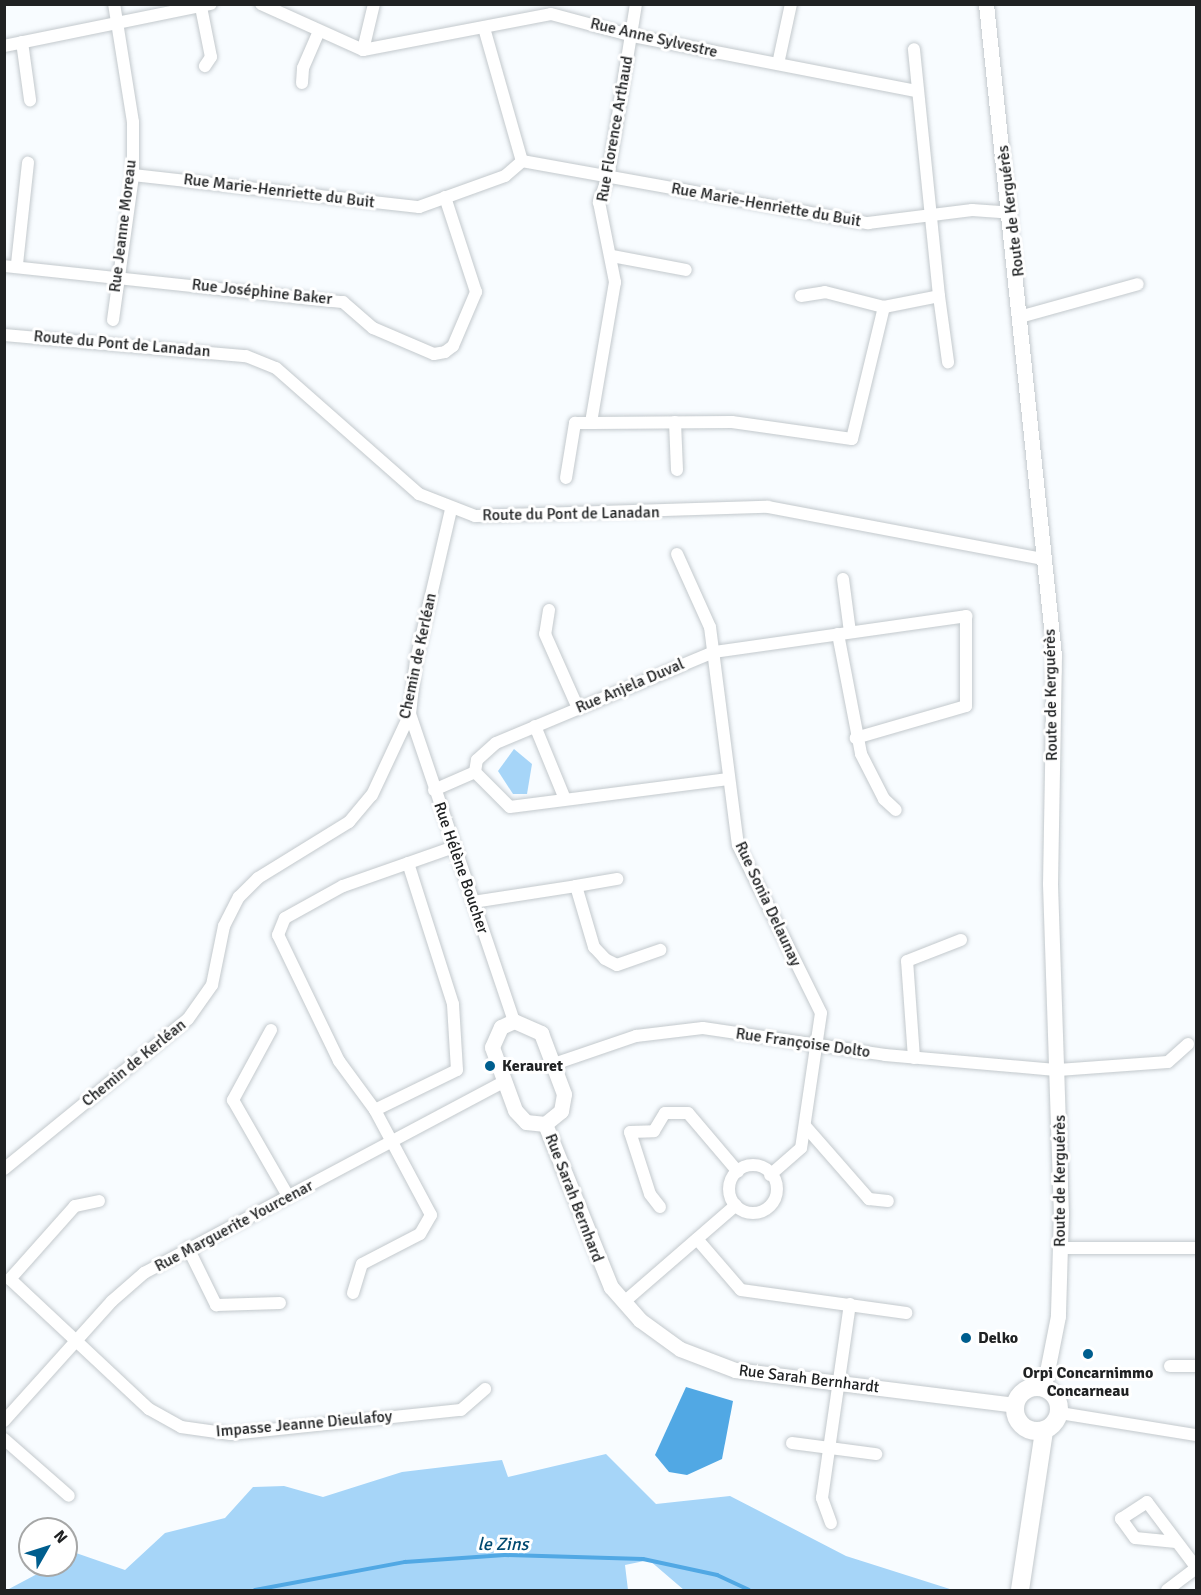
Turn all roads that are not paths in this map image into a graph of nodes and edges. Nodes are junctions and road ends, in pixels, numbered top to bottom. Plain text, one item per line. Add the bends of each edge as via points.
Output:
1 (114, 4) edge
2 (261, 4) edge
3 (374, 4) edge
4 (636, 4) edge
5 (791, 4) edge
6 (986, 4) edge
7 (206, 6) edge
8 (550, 9) edge
9 (120, 25) junction
10 (484, 28) junction
11 (320, 31) junction
12 (633, 36) junction
13 (22, 42) junction
14 (4, 46) edge
15 (914, 49) dead end
16 (363, 50) junction
17 (778, 64) junction
18 (205, 66) dead end
19 (302, 82) dead end
20 (915, 91) junction
21 (30, 100) dead end
22 (522, 161) junction
23 (28, 163) dead end
24 (133, 175) junction
25 (609, 177) junction
26 (446, 197) junction
27 (1011, 213) junction
28 (929, 219) junction
29 (612, 256) junction
30 (10, 265) edge
31 (686, 270) dead end
32 (115, 276) junction
33 (1138, 284) dead end
34 (801, 296) dead end
35 (939, 296) junction
36 (884, 307) junction
37 (1023, 316) junction
38 (113, 320) dead end
39 (4, 335) edge
40 (948, 362) dead end
41 (675, 422) junction
42 (591, 423) junction
43 (677, 470) dead end
44 (566, 478) dead end
45 (451, 510) junction
46 (677, 554) dead end
47 (1044, 560) junction
48 (843, 579) dead end
49 (549, 610) dead end
50 (844, 633) junction
51 (714, 652) junction
52 (578, 708) junction
53 (410, 714) junction
54 (535, 726) junction
55 (856, 738) junction
56 (475, 772) junction
57 (728, 779) junction
58 (434, 790) junction
59 (565, 799) junction
60 (896, 810) dead end
61 (454, 847) junction
62 (408, 863) junction
63 (617, 879) dead end
64 (576, 886) junction
65 (473, 902) junction
66 (961, 940) dead end
67 (660, 950) dead end
68 (514, 1021) junction
69 (271, 1030) dead end
70 (816, 1044) junction
71 (1188, 1044) dead end
72 (914, 1058) junction
73 (554, 1064) junction
74 (1058, 1070) junction
75 (504, 1082) junction
76 (375, 1110) junction
77 (545, 1124) junction
78 (806, 1127) junction
79 (391, 1141) junction
80 (4, 1168) edge
81 (738, 1172) junction
82 (770, 1175) junction
83 (288, 1196) junction
84 (99, 1201) dead end
85 (888, 1201) dead end
86 (736, 1205) junction
87 (660, 1207) dead end
88 (697, 1239) junction
89 (188, 1248) junction
90 (1060, 1248) junction
91 (1197, 1248) edge
92 (7, 1277) edge
93 (353, 1293) dead end
94 (624, 1302) junction
95 (280, 1303) dead end
96 (850, 1304) junction
97 (906, 1313) dead end
98 (76, 1339) junction
99 (1170, 1366) dead end
100 (1197, 1366) edge
101 (841, 1384) junction
102 (1044, 1387) junction
103 (485, 1389) dead end
104 (1015, 1406) junction
105 (1059, 1413) junction
106 (4, 1421) edge
107 (1044, 1431) junction
108 (1197, 1435) edge
109 (4, 1439) edge
110 (792, 1443) dead end
111 (831, 1448) junction
112 (876, 1454) dead end
113 (69, 1496) dead end
114 (831, 1523) dead end
115 (1176, 1542) dead end
116 (1197, 1568) edge
117 (1020, 1590) edge
118 (1167, 1590) edge

1 - 9 street, Rue Jeanne Moreau
2 - 11 street
3 - 16 street
4 - 12 street, Rue Florence Arthaud
5 - 17 street
6 - 27 street, Route de Kerguérès
7 - 9 street
7 - 18 street via 211,57
8 - 10 street, Rue Anne Sylvestre
8 - 12 street, Rue Anne Sylvestre
9 - 13 street
9 - 24 street, Rue Jeanne Moreau via 133,122
10 - 16 street, Rue Anne Sylvestre
10 - 22 street
11 - 16 street
11 - 19 street via 303,68
12 - 17 street, Rue Anne Sylvestre
12 - 25 street, Rue Florence Arthaud
13 - 14 street
13 - 21 street
15 - 20 street
17 - 20 street, Rue Anne Sylvestre
20 - 28 street
22 - 25 street, Rue Marie-Henriette du Buit
22 - 26 street, Rue Marie-Henriette du Buit via 505,176
23 - 30 street
24 - 26 street, Rue Marie-Henriette du Buit via 418,207
24 - 32 street, Rue Jeanne Moreau
25 - 28 street, Rue Marie-Henriette du Buit via 868,223
25 - 29 street, Rue Florence Arthaud via 599,202
26 - 32 street, Rue Joséphine Baker via 476,292 453,346 445,352 434,354 373,328 343,302
27 - 28 street, Rue Marie-Henriette du Buit via 972,210
27 - 37 street, Route de Kerguérès
28 - 35 street
29 - 31 street
29 - 42 street, Rue Florence Arthaud via 615,282
30 - 32 street, Rue Joséphine Baker
32 - 38 street, Rue Jeanne Moreau
33 - 37 street
34 - 36 street via 825,291
35 - 36 street
35 - 40 street
36 - 41 street via 852,439 732,422
37 - 47 street, Route de Kerguérès
39 - 45 street, Route du Pont de Lanadan via 246,356 276,368 419,494
41 - 42 street
41 - 43 street
42 - 44 street via 575,423
45 - 47 street, Route du Pont de Lanadan via 547,517 768,507
45 - 53 street, Chemin de Kerléan via 416,660
46 - 51 street, Rue Sonia Delaunay via 710,627
47 - 74 street, Route de Kerguérès via 1054,655 1050,884
48 - 50 street
49 - 52 street via 545,634
50 - 51 street, Rue Anjela Duval
50 - 55 street
50 - 55 street, Rue Anjela Duval via 966,616 966,706
51 - 52 street, Rue Anjela Duval
51 - 57 street, Rue Sonia Delaunay
52 - 54 street, Rue Anjela Duval
53 - 58 street, Rue Hélène Boucher
53 - 80 street, Chemin de Kerléan via 378,785 358,814 258,878 239,897 224,926 212,985 188,1019
54 - 56 street, Rue Anjela Duval via 496,743 477,760
54 - 59 street
55 - 60 street via 884,799
56 - 58 street
56 - 59 street via 510,807
57 - 59 street
57 - 70 street, Rue Sonia Delaunay via 738,845 821,1013
58 - 61 street, Rue Hélène Boucher
61 - 62 street
61 - 65 street, Rue Hélène Boucher
62 - 76 street via 453,1004 457,1070
62 - 76 street via 343,886 285,918 278,935 339,1060
63 - 64 street
64 - 65 street
64 - 67 street via 594,947 605,959 617,965
65 - 68 street, Rue Hélène Boucher
66 - 72 street via 907,961
68 - 73 street via 541,1033
68 - 75 street via 501,1027 492,1047
69 - 83 street via 233,1100
70 - 72 street, Rue Françoise Dolto
70 - 73 street, Rue Françoise Dolto via 703,1028 665,1030
70 - 78 street, Rue Sonia Delaunay
71 - 74 street, Rue Françoise Dolto via 1168,1062
72 - 74 street, Rue Françoise Dolto
73 - 77 street via 564,1094 561,1111
74 - 90 street, Route de Kerguérès
75 - 77 street via 526,1122
75 - 79 street, Rue Marguerite Yourcenar
76 - 79 street
77 - 94 street, Rue Sarah Bernhard via 595,1256
78 - 82 street, Rue Sonia Delaunay via 801,1148
78 - 85 street via 869,1199
79 - 83 street, Rue Marguerite Yourcenar
79 - 93 street via 426,1203 429,1224 362,1264
81 - 82 street via 756,1161
81 - 86 street via 725,1189
81 - 87 street via 688,1113 665,1113 654,1131 630,1132 650,1194
82 - 86 street via 780,1191 767,1206 752,1216
83 - 89 street, Rue Marguerite Yourcenar
84 - 92 street via 75,1206
86 - 88 street
88 - 94 street
88 - 96 street via 741,1290
89 - 95 street via 216,1305
89 - 98 street, Rue Marguerite Yourcenar via 144,1273
90 - 91 street
90 - 102 street, Route de Kerguérès via 1058,1316
92 - 98 street, Impasse Jeanne Dieulafoy
94 - 101 street, Rue Sarah Bernhardt via 681,1349 735,1370
96 - 97 street
96 - 101 street
98 - 103 street, Impasse Jeanne Dieulafoy via 149,1409 197,1432 231,1434 461,1410
98 - 106 street, Rue Marguerite Yourcenar
99 - 100 street
101 - 104 street, Rue Sarah Bernhardt
101 - 111 street
102 - 104 main road via 1022,1392
102 - 105 main road via 1058,1400
104 - 107 main road via 1023,1426
105 - 107 main road
105 - 108 street
107 - 117 main road
109 - 113 street
110 - 111 street
111 - 112 street
111 - 114 street via 822,1498
115 - 116 street
116 - 118 street

